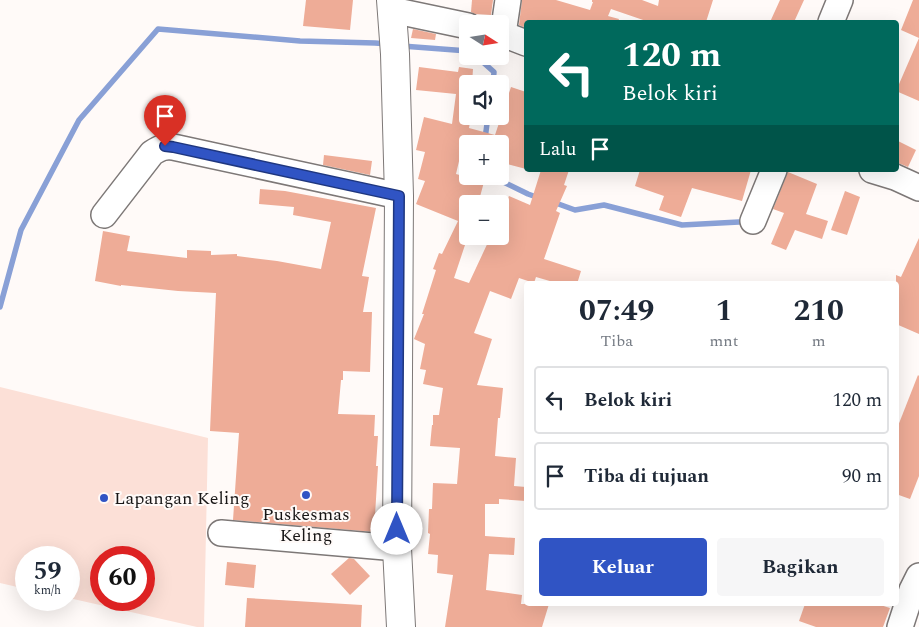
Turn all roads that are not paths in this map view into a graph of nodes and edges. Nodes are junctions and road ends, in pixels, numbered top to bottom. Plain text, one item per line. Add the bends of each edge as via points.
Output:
1 (508, 0) edge
2 (840, 0) edge
3 (392, 5) edge
4 (505, 15) edge
5 (832, 20) edge
6 (459, 24) edge
7 (509, 37) edge
8 (524, 42) edge
9 (773, 172) edge
10 (879, 172) edge
11 (919, 188) edge
12 (399, 196) junction
13 (104, 215) dead end
14 (753, 221) dead end
15 (221, 533) dead end
16 (397, 548) junction
17 (919, 576) edge
18 (401, 627) edge
19 (900, 627) edge

1 - 4 street
2 - 5 street
3 - 6 street
3 - 12 main road
7 - 8 street
9 - 14 street
10 - 11 street
12 - 13 street via 165,146 152,153
12 - 16 main road
15 - 16 street
16 - 18 main road
17 - 19 street

